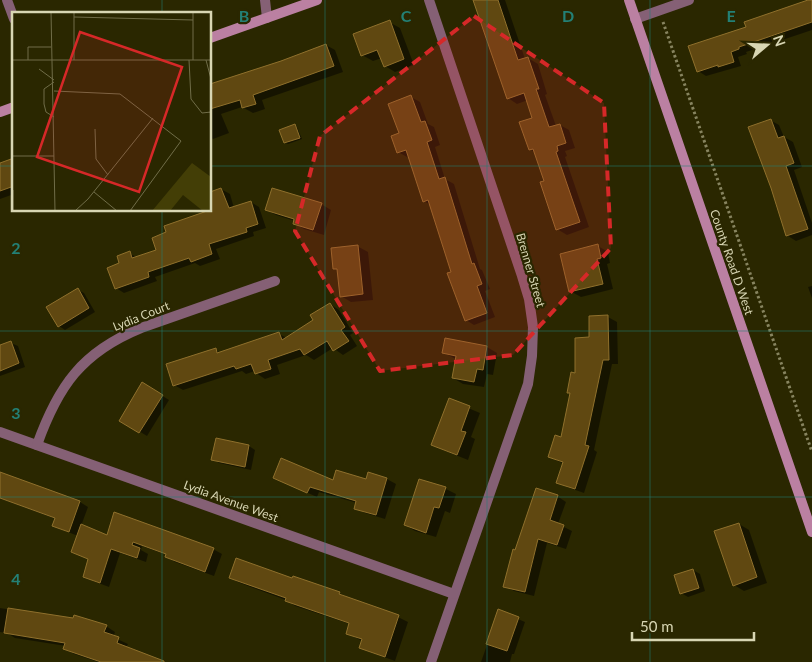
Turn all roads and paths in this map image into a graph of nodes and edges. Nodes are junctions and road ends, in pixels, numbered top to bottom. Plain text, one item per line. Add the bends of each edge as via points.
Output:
1 (7, 0) edge
2 (265, 0) edge
3 (317, 0) edge
4 (429, 0) edge
5 (628, 0) edge
6 (689, 0) edge
7 (12, 14) edge
8 (267, 18) junction
9 (635, 19) junction
10 (665, 25) dead end
11 (211, 38) edge
12 (12, 108) edge
13 (0, 112) edge
14 (275, 281) dead end
15 (0, 432) edge
16 (37, 445) junction
17 (812, 452) edge
18 (812, 532) edge
19 (454, 594) junction
20 (431, 662) edge

1 - 7 street
2 - 8 street
3 - 8 main road
4 - 19 street, Brenner Street via 522,276 533,327 532,356 522,403
5 - 9 main road, County Road D West
6 - 9 street
8 - 11 main road
9 - 18 main road, County Road D West
10 - 17 path
12 - 13 main road
14 - 16 street, Lydia Court via 125,334 103,347 82,364 65,385 53,403
15 - 16 street, Lydia Avenue West
16 - 19 street, Lydia Avenue West
19 - 20 street, Brenner Street

